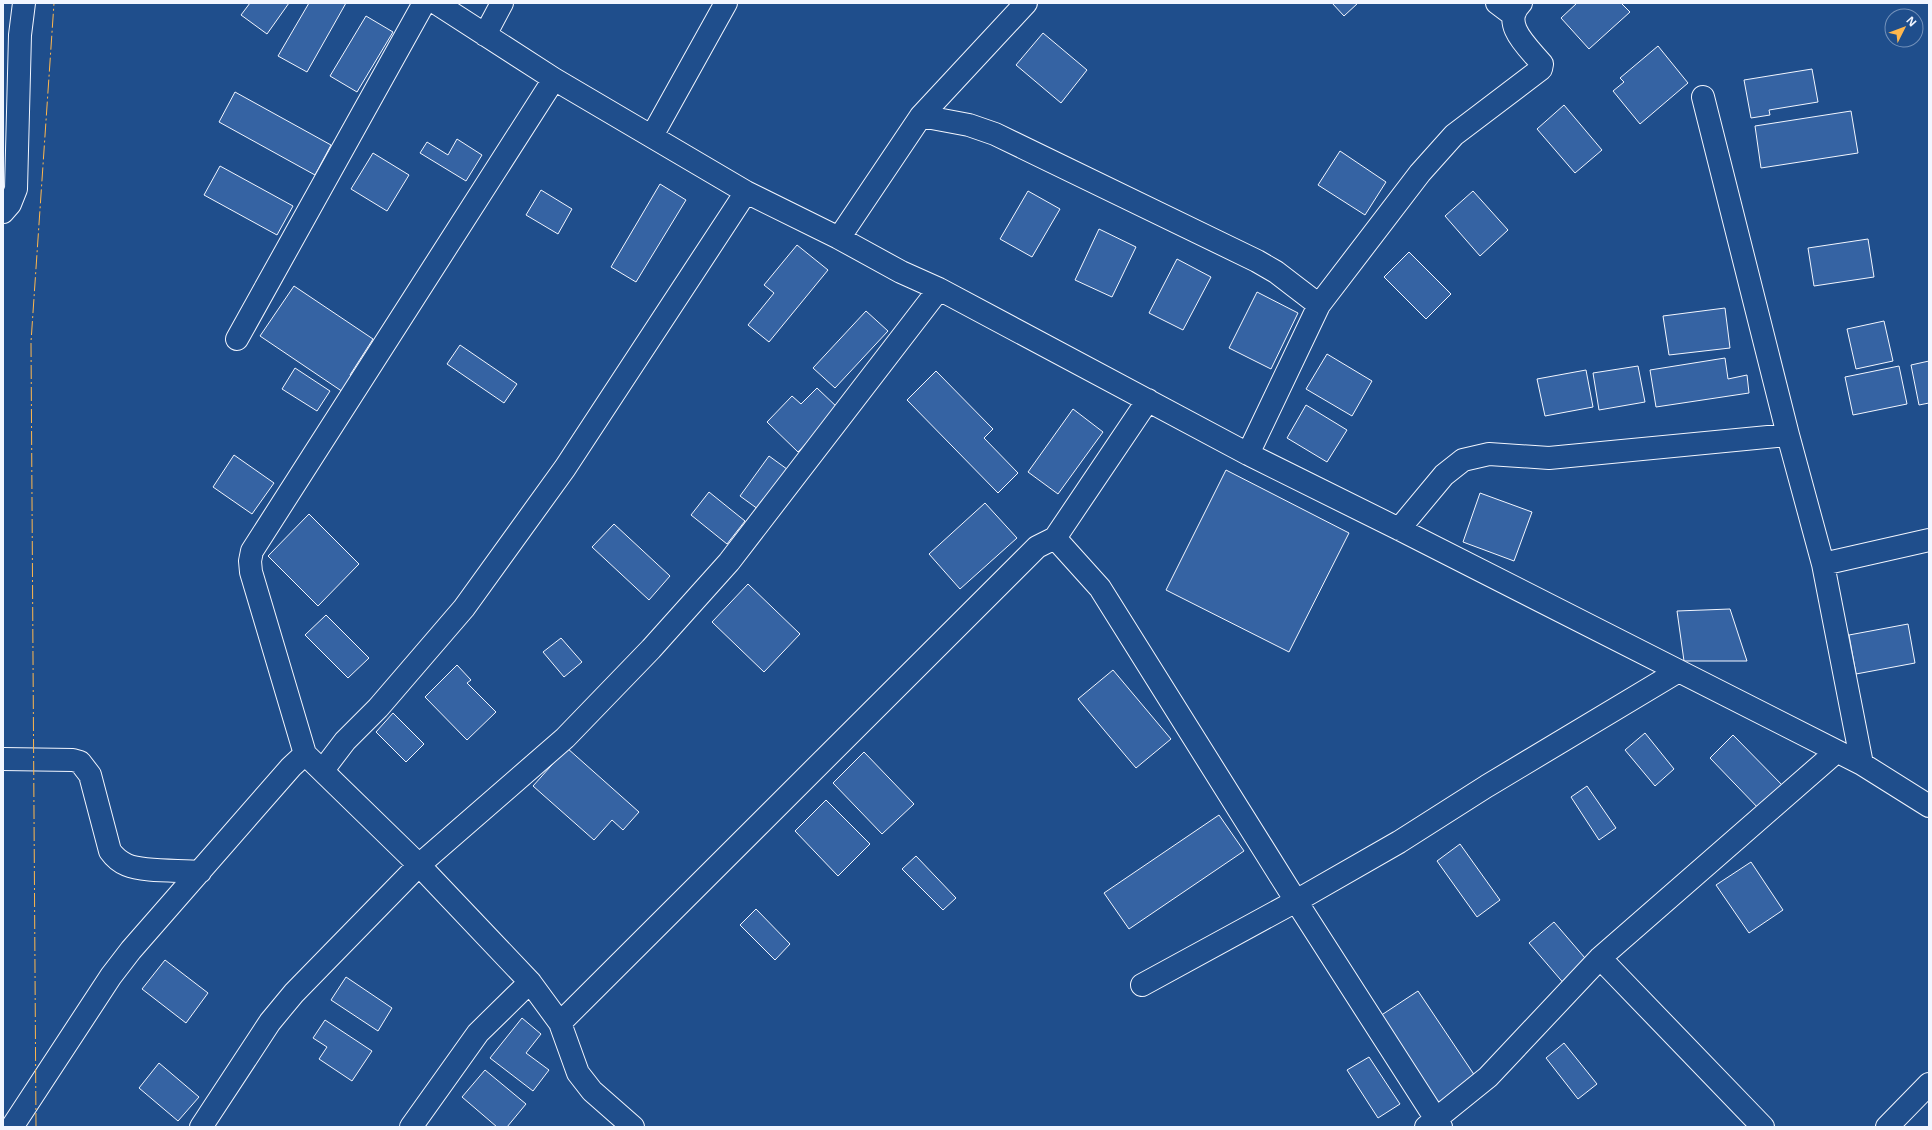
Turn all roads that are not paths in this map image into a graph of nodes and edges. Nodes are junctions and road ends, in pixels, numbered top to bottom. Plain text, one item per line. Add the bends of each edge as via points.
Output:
1 (24, 3) edge
2 (424, 3) edge
3 (436, 3) edge
4 (502, 3) edge
5 (726, 3) edge
6 (1026, 3) edge
7 (1510, 7) edge
8 (12, 30) edge
9 (485, 34) junction
10 (554, 79) junction
11 (1703, 97) dead end
12 (921, 116) junction
13 (652, 136) junction
14 (746, 192) junction
15 (3, 212) edge
16 (839, 238) junction
17 (939, 289) junction
18 (1319, 305) junction
19 (236, 339) dead end
20 (1148, 400) junction
21 (1788, 435) junction
22 (1248, 454) junction
23 (1399, 529) junction
24 (1055, 538) junction
25 (1929, 540) edge
26 (1823, 564) junction
27 (1677, 672) junction
28 (1836, 752) junction
29 (305, 754) junction
30 (3, 759) edge
31 (1862, 764) junction
32 (322, 770) junction
33 (1929, 806) edge
34 (419, 866) junction
35 (200, 872) junction
36 (1296, 901) junction
37 (1600, 958) junction
38 (530, 982) junction
39 (1142, 985) dead end
40 (560, 1023) junction
41 (1929, 1084) edge
42 (1434, 1124) edge
43 (12, 1127) edge
44 (201, 1127) edge
45 (411, 1127) edge
46 (633, 1127) edge
47 (1763, 1127) edge
48 (1887, 1127) edge

1 - 8 street
2 - 19 street
3 - 9 street
4 - 9 street
5 - 13 street
6 - 12 street
7 - 18 street via 1516,31 1542,64 1541,69 1454,135 1420,173
8 - 15 street via 16,189 10,204
9 - 10 street
10 - 13 street
10 - 29 street via 252,551 251,572
11 - 21 street
12 - 16 street
12 - 18 street via 969,125 994,134 1257,261 1276,272
13 - 14 street
14 - 16 street
14 - 32 street via 565,468 464,608
16 - 17 street via 901,272
17 - 20 street
17 - 34 street via 729,562 652,649 565,738
18 - 22 street
20 - 22 street
20 - 24 street
21 - 23 street via 1550,458 1489,454 1463,460 1444,474
21 - 26 street
22 - 23 street
23 - 27 street
24 - 36 street via 1100,588
24 - 40 street via 1037,547
25 - 26 street
26 - 31 street
27 - 28 street
27 - 36 street via 1399,842
28 - 31 street
28 - 37 street
29 - 32 street
29 - 35 street
30 - 35 street via 80,762 90,775 110,852 117,860 138,868
31 - 33 street
32 - 34 street
34 - 38 street
34 - 44 street via 294,993 270,1022
35 - 43 street via 111,976
36 - 39 street
36 - 42 street
37 - 42 street via 1488,1077
37 - 47 street
38 - 40 street
38 - 45 street via 478,1033
40 - 46 street via 578,1073 592,1091
41 - 48 street

